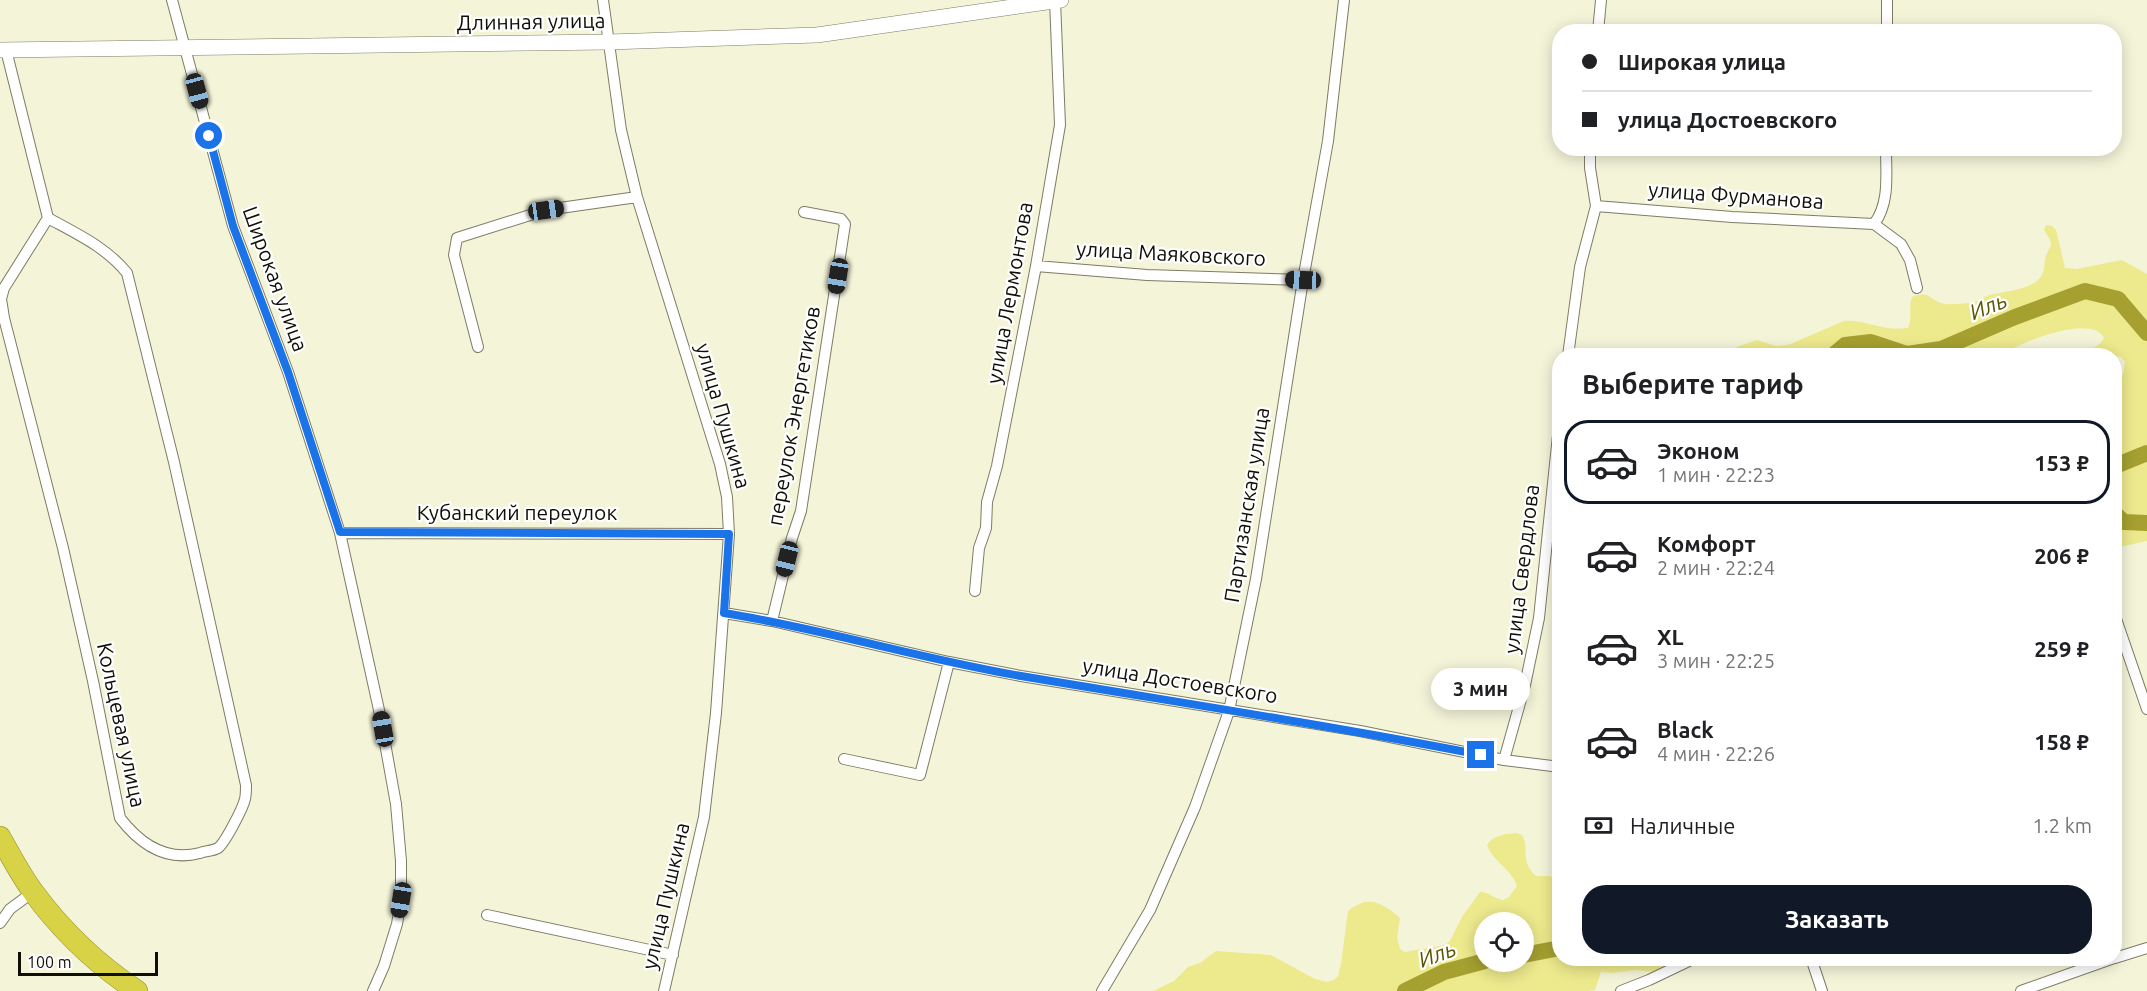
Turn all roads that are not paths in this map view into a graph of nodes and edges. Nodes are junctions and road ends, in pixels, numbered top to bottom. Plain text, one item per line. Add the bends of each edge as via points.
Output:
1 (172, 0) edge
2 (603, 0) edge
3 (1055, 0) edge
4 (1061, 0) edge
5 (1344, 0) edge
6 (1601, 0) edge
7 (1887, 0) edge
8 (1599, 24) edge
9 (1887, 24) edge
10 (609, 42) junction
11 (184, 46) junction
12 (3, 50) edge
13 (1590, 156) edge
14 (1886, 156) edge
15 (637, 197) junction
16 (1596, 206) junction
17 (804, 212) dead end
18 (48, 218) junction
19 (1874, 224) junction
20 (1036, 266) junction
21 (1303, 280) junction
22 (1917, 288) dead end
23 (478, 347) dead end
24 (1569, 348) edge
25 (1552, 493) edge
26 (340, 532) junction
27 (729, 534) junction
28 (975, 591) dead end
29 (724, 613) junction
30 (772, 621) junction
31 (2122, 636) edge
32 (949, 662) junction
33 (2147, 709) edge
34 (1230, 711) junction
35 (844, 759) dead end
36 (1504, 760) junction
37 (1552, 766) edge
38 (0, 837) edge
39 (33, 892) junction
40 (487, 915) dead end
41 (0, 923) edge
42 (2147, 948) edge
43 (673, 955) junction
44 (2122, 956) edge
45 (1678, 966) edge
46 (1814, 966) edge
47 (2092, 966) edge
48 (137, 991) edge
49 (373, 991) edge
50 (664, 991) edge
51 (1102, 991) edge
52 (1621, 991) edge
53 (1822, 991) edge
54 (2021, 991) edge

1 - 11 street, Широкая улица
2 - 10 street, улица Пушкина
3 - 4 main road, Длинная улица
3 - 10 main road, Длинная улица via 817,35
3 - 20 street, улица Лермонтова via 1060,125
5 - 21 street, Партизанская улица via 1328,141
6 - 8 street
7 - 9 street
10 - 11 main road, Длинная улица
10 - 15 street, улица Пушкина via 621,130
11 - 12 main road, Длинная улица
11 - 26 street, Широкая улица via 233,226 288,372
12 - 18 street
13 - 16 street
14 - 19 street via 1882,213
15 - 23 street via 546,210 457,238 454,255
15 - 27 street, улица Пушкина via 720,464
16 - 19 street, улица Фурманова via 1732,218
16 - 24 street via 1580,267
17 - 30 street, переулок Энергетиков via 841,219 845,224 801,511
18 - 18 street, Кольцевая улица via 97,245 127,273 174,462 246,785 245,801 222,843 218,848 194,854 157,851 134,835 120,818 63,548 4,318 4,288
19 - 22 street via 1901,244
20 - 21 street, улица Маяковского via 1147,275
20 - 28 street, улица Лермонтова via 987,502
21 - 34 street, Партизанская улица via 1256,579
25 - 36 street, улица Свердлова via 1539,618
26 - 27 street, Кубанский переулок
26 - 49 street, Широкая улица via 380,710 401,861 398,924
27 - 29 street, улица Пушкина
29 - 30 street, улица Достоевского
29 - 43 street, улица Пушкина via 704,817
30 - 32 street, улица Достоевского
31 - 33 street
32 - 34 street, улица Достоевского
32 - 35 street via 920,775
34 - 36 street, улица Достоевского via 1360,731
34 - 51 street, Партизанская улица via 1195,807 1150,910
36 - 37 street, улица Достоевского
38 - 39 highway
39 - 41 street via 10,909
39 - 48 highway via 76,942
40 - 43 street
42 - 44 street
43 - 50 street, улица Пушкина
45 - 52 street
46 - 53 street
47 - 54 street

